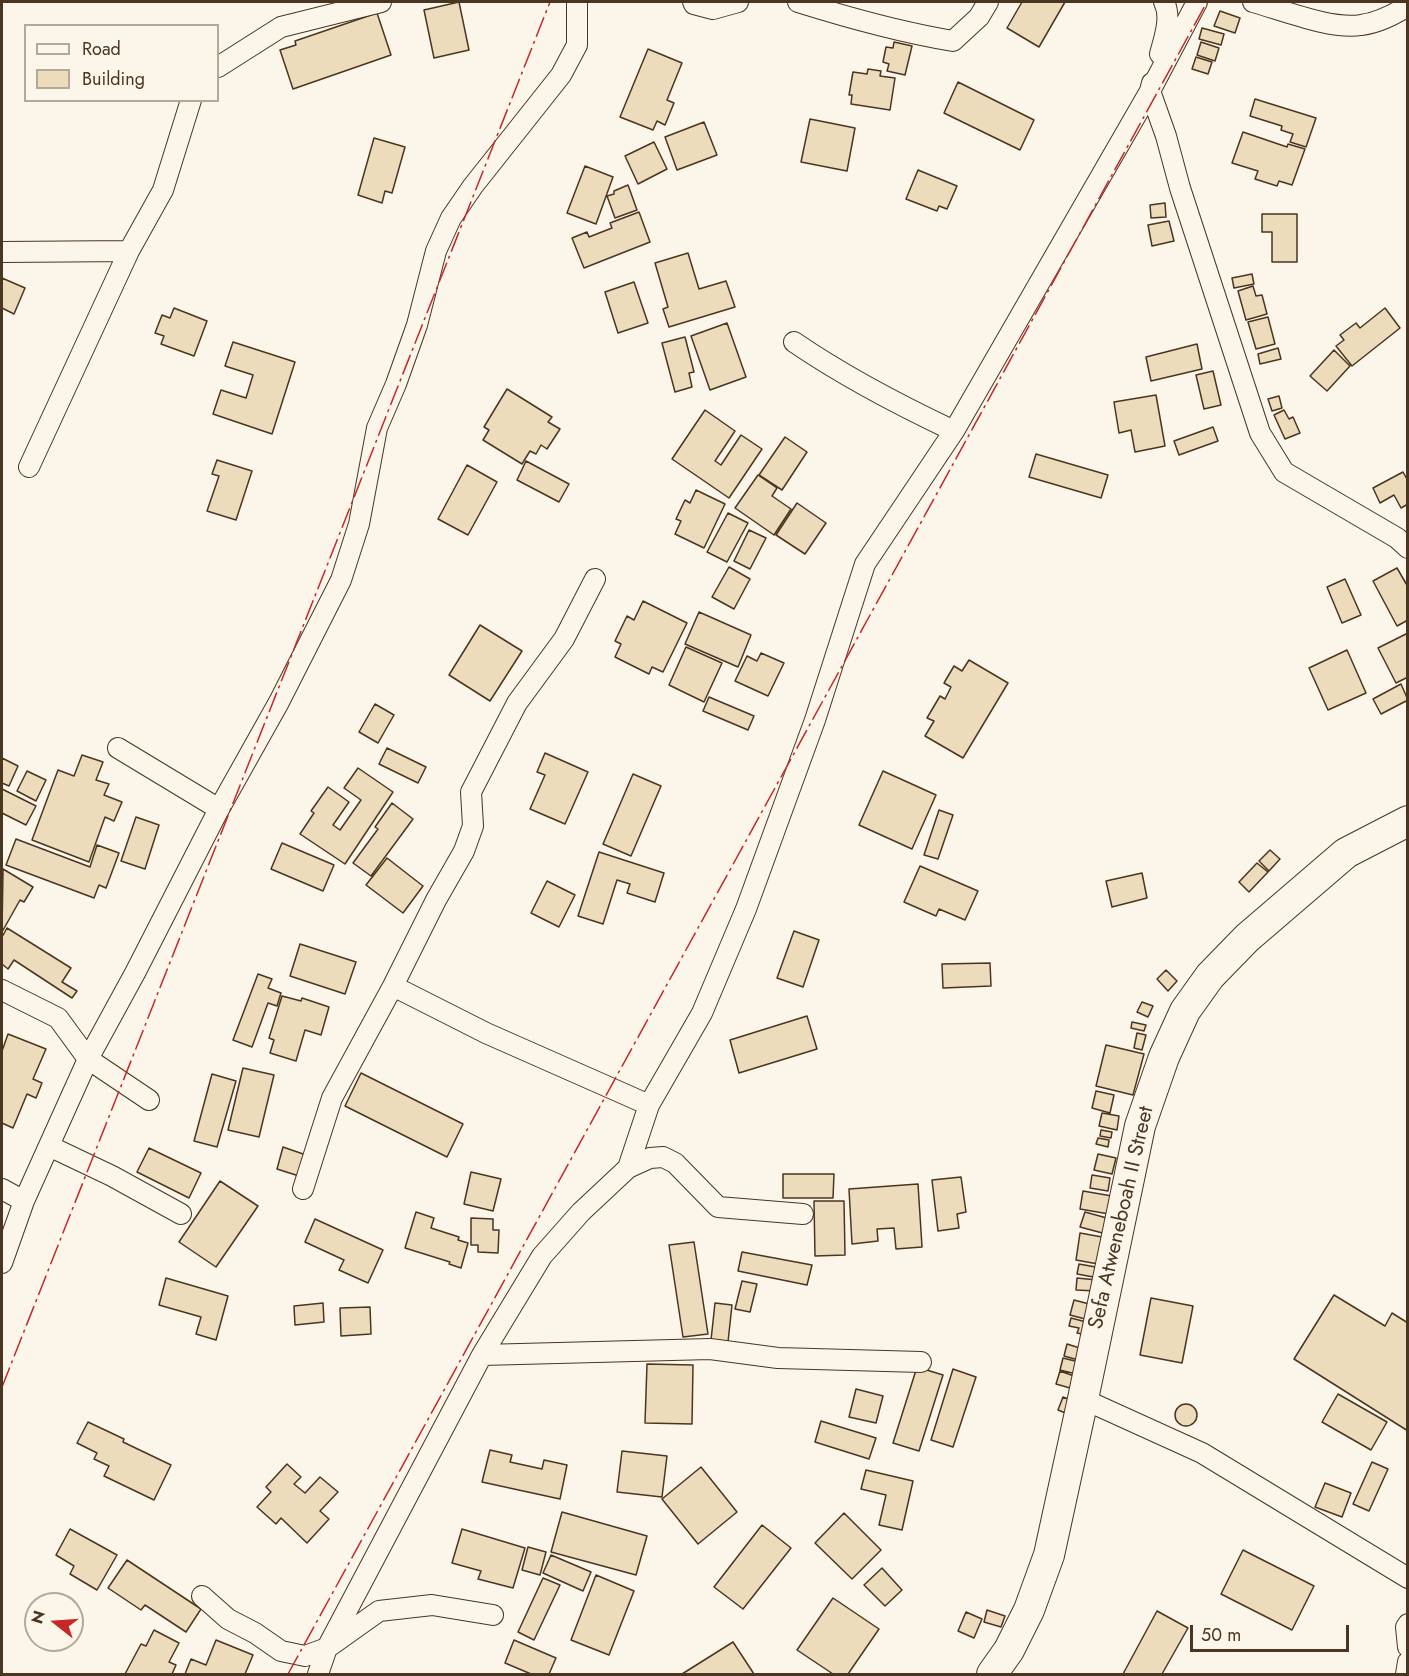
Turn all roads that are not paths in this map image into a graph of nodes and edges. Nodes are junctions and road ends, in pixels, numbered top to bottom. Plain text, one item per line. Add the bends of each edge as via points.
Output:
1 (381, 2) edge
2 (577, 2) edge
3 (692, 2) edge
4 (738, 2) edge
5 (798, 2) edge
6 (988, 2) edge
7 (1164, 2) edge
8 (1197, 2) edge
9 (1253, 2) edge
10 (1407, 6) edge
11 (219, 66) edge
12 (1149, 91) junction
13 (190, 102) edge
14 (129, 251) junction
15 (2, 252) edge
16 (794, 342) dead end
17 (954, 430) junction
18 (29, 466) dead end
19 (1407, 548) edge
20 (595, 579) dead end
21 (118, 748) dead end
22 (219, 809) junction
23 (1407, 821) edge
24 (393, 986) junction
25 (2, 990) edge
26 (88, 1059) junction
27 (149, 1100) dead end
28 (649, 1105) junction
29 (49, 1146) junction
30 (628, 1168) junction
31 (2, 1189) edge
32 (303, 1189) dead end
33 (24, 1201) junction
34 (181, 1214) dead end
35 (803, 1214) dead end
36 (2, 1263) edge
37 (482, 1355) junction
38 (921, 1362) dead end
39 (1083, 1399) junction
40 (1407, 1578) edge
41 (202, 1596) dead end
42 (494, 1615) dead end
43 (1407, 1624) edge
44 (1407, 1647) edge
45 (327, 1648) junction
46 (1407, 1662) edge
47 (318, 1674) edge
48 (992, 1674) edge
49 (1406, 1674) edge

1 - 11 street via 281,27
2 - 22 street via 577,45 561,75 468,194 451,218 436,251 417,325 377,428 359,524 341,580
3 - 4 street via 713,9
5 - 6 street via 860,22 953,41 979,17
7 - 12 street via 1167,30
8 - 12 street
9 - 10 street via 1335,25 1360,26 1386,19
12 - 17 street
12 - 19 street via 1260,433 1284,472 1397,538
13 - 14 street via 163,190
14 - 15 street
14 - 18 street
16 - 17 street via 897,404
17 - 28 street via 865,564 815,720 746,909 702,1013
20 - 24 street via 564,639 517,704 471,792 473,826 464,851
21 - 22 street
22 - 26 street
23 - 39 main road, Sefa Atweneboah II Street via 1346,853 1247,938 1210,976 1185,1011 1140,1126
24 - 28 street via 486,1033
24 - 32 street via 332,1098
25 - 26 street via 58,1018
26 - 27 street
26 - 29 street
28 - 30 street
29 - 33 street
29 - 34 street
30 - 35 street via 663,1157 675,1163 718,1207
30 - 37 street via 542,1256
31 - 33 street
33 - 36 street
37 - 38 street via 710,1349 778,1358
37 - 45 street
39 - 40 street via 1202,1452
39 - 48 main road, Sefa Atweneboah II Street via 1048,1555 1029,1610
41 - 45 street via 228,1619 281,1651 305,1656
42 - 45 street via 432,1605 379,1611
43 - 44 street
45 - 47 street
46 - 49 street

